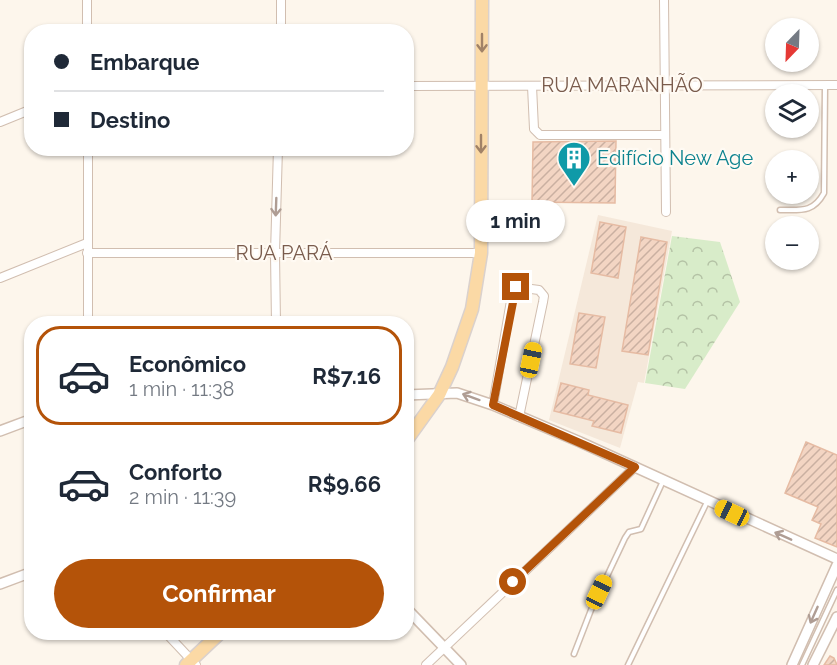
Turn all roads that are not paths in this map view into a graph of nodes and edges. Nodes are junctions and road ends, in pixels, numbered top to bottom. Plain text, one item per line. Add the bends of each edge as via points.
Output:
1 (87, 0) edge
2 (281, 0) edge
3 (482, 0) edge
4 (664, 0) edge
5 (87, 24) edge
6 (281, 24) edge
7 (664, 85) junction
8 (825, 85) junction
9 (837, 85) edge
10 (414, 86) edge
11 (481, 86) junction
12 (532, 86) junction
13 (24, 112) edge
14 (0, 122) edge
15 (665, 135) junction
16 (88, 156) edge
17 (278, 156) edge
18 (780, 210) dead end
19 (666, 212) dead end
20 (87, 243) junction
21 (87, 253) junction
22 (275, 253) junction
23 (481, 254) junction
24 (0, 278) edge
25 (88, 316) edge
26 (276, 316) edge
27 (414, 395) edge
28 (439, 395) junction
29 (493, 405) junction
30 (519, 417) junction
31 (24, 422) edge
32 (414, 430) edge
33 (0, 431) edge
34 (635, 467) junction
35 (663, 480) junction
36 (708, 501) junction
37 (837, 559) edge
38 (837, 564) edge
39 (24, 575) edge
40 (0, 584) edge
41 (837, 590) edge
42 (414, 616) edge
43 (837, 617) edge
44 (831, 631) junction
45 (172, 640) edge
46 (213, 640) edge
47 (837, 640) edge
48 (444, 647) junction
49 (574, 654) dead end
50 (191, 663) edge
51 (426, 665) edge
52 (461, 665) edge
53 (628, 665) edge
54 (792, 665) edge
55 (802, 665) edge
56 (813, 665) edge

1 - 5 street
2 - 6 street
3 -> 11 main road
4 - 7 street
7 - 8 street, RUA MARANHÃO
7 - 12 street, RUA MARANHÃO
7 - 15 street
8 - 9 street, RUA MARANHÃO
8 - 18 lane via 824,193 818,205 808,210
10 - 11 street, RUA MARANHÃO
11 - 12 street, RUA MARANHÃO
11 -> 23 main road
12 - 15 street via 534,129 540,135
13 - 14 street
15 - 19 street
16 - 20 street
17 -> 22 street
20 - 21 street
20 - 24 street
21 - 22 street, RUA PARÁ
21 - 25 street
22 - 23 street, RUA PARÁ
22 - 26 street
23 - 28 main road via 472,309
27 - 28 street
29 -> 28 street via 457,393
28 - 32 main road
29 - 30 street
29 - 30 street via 513,289 539,290 544,296
30 - 34 street
31 - 33 street
34 - 35 street
34 - 48 street
35 - 36 street
35 - 49 lane via 641,529 629,532 625,538
37 -> 36 street
36 - 53 lane
38 -> 54 street
39 - 40 street
41 - 55 lane
42 - 48 street
43 - 44 street
44 - 47 street
44 - 56 street
45 - 50 street
46 - 50 main road
48 - 51 street
48 - 52 street

